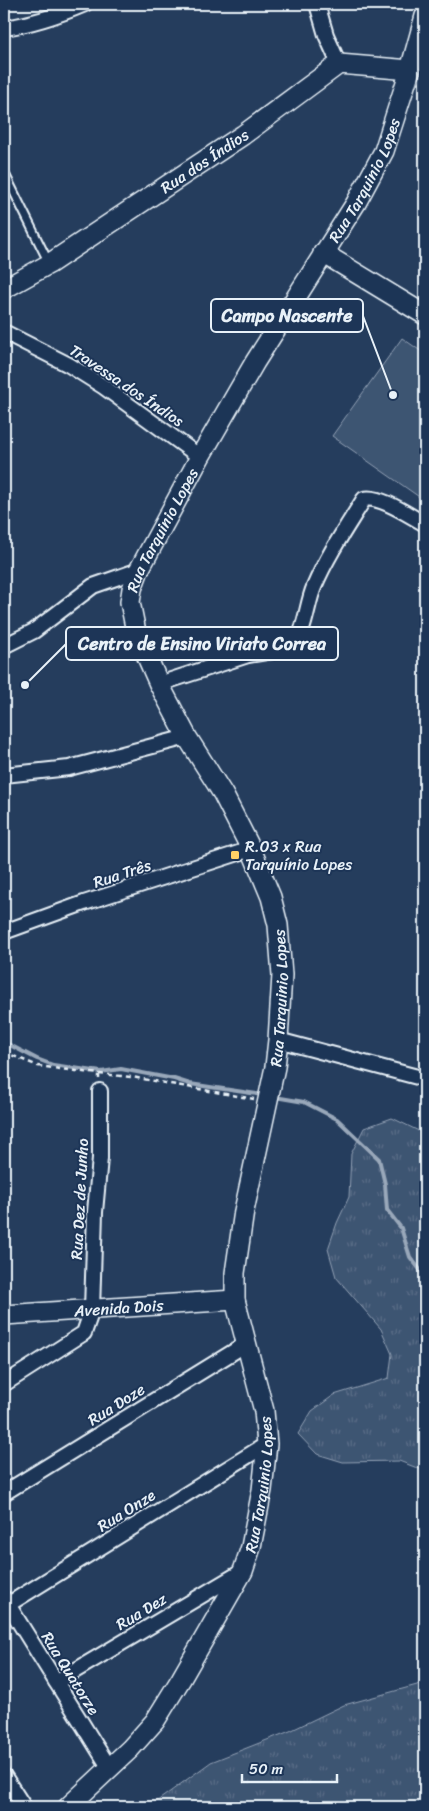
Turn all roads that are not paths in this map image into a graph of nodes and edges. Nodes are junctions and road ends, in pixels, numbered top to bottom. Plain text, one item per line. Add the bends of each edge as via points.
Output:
1 (85, 4) edge
2 (317, 4) edge
3 (425, 16) edge
4 (4, 28) edge
5 (339, 64) junction
6 (410, 70) junction
7 (4, 172) edge
8 (323, 253) junction
9 (47, 259) junction
10 (4, 290) edge
11 (425, 315) edge
12 (4, 332) edge
13 (200, 458) junction
14 (425, 524) edge
15 (139, 570) junction
16 (4, 646) edge
17 (159, 684) junction
18 (187, 737) junction
19 (4, 775) edge
20 (251, 849) junction
21 (4, 932) edge
22 (278, 1040) junction
23 (425, 1079) edge
24 (100, 1091) road end
25 (235, 1300) junction
26 (92, 1310) junction
27 (4, 1315) edge
28 (246, 1344) junction
29 (4, 1384) edge
30 (267, 1444) junction
31 (4, 1493) edge
32 (243, 1571) junction
33 (5, 1603) edge
34 (56, 1682) junction
35 (109, 1767) junction
36 (6, 1783) edge
37 (24, 1807) edge
38 (68, 1807) edge

1 - 4 street
2 - 5 street
3 - 6 main road, Rua Tarquinio Lopes
5 - 6 main road
5 - 9 main road, Rua dos Índios via 243,136
6 - 8 main road, Rua Tarquinio Lopes via 384,151 356,203
7 - 9 lane
8 - 11 main road
8 - 13 main road, Rua Tarquinio Lopes
9 - 10 main road, Rua dos Índios
12 - 13 street, Travessa dos Índios via 76,369
13 - 15 main road, Rua Tarquinio Lopes
14 - 17 street via 379,500 364,500 333,547 313,588 299,636 291,648 248,655
15 - 16 street via 93,586 34,631
15 - 17 main road, Rua Tarquinio Lopes via 130,602 132,617
17 - 18 main road, Rua Tarquinio Lopes
18 - 19 street via 69,768
18 - 20 main road, Rua Tarquinio Lopes via 223,794
20 - 21 street, Rua Três
20 - 22 main road, Rua Tarquinio Lopes via 271,897 278,925 282,975
22 - 23 street
22 - 25 main road, Rua Tarquinio Lopes via 240,1236
24 - 26 street, Rua Dez de Junho
25 - 26 main road, Avenida Dois
25 - 28 main road, Rua Tarquinio Lopes
26 - 27 main road, Avenida Dois
26 - 29 street, Rua Dez de Junho via 84,1333
28 - 30 main road, Rua Tarquinio Lopes via 264,1411
28 - 31 street, Rua Doze
30 - 32 main road, Rua Tarquinio Lopes via 262,1490
30 - 33 street, Rua Onze
32 - 34 street, Rua Dez
32 - 35 main road, Rua Tarquinio Lopes via 154,1721
33 - 34 street, Rua Quatorze
34 - 35 street, Rua Quatorze
35 - 38 main road, Rua Tarquinio Lopes
36 - 37 street

